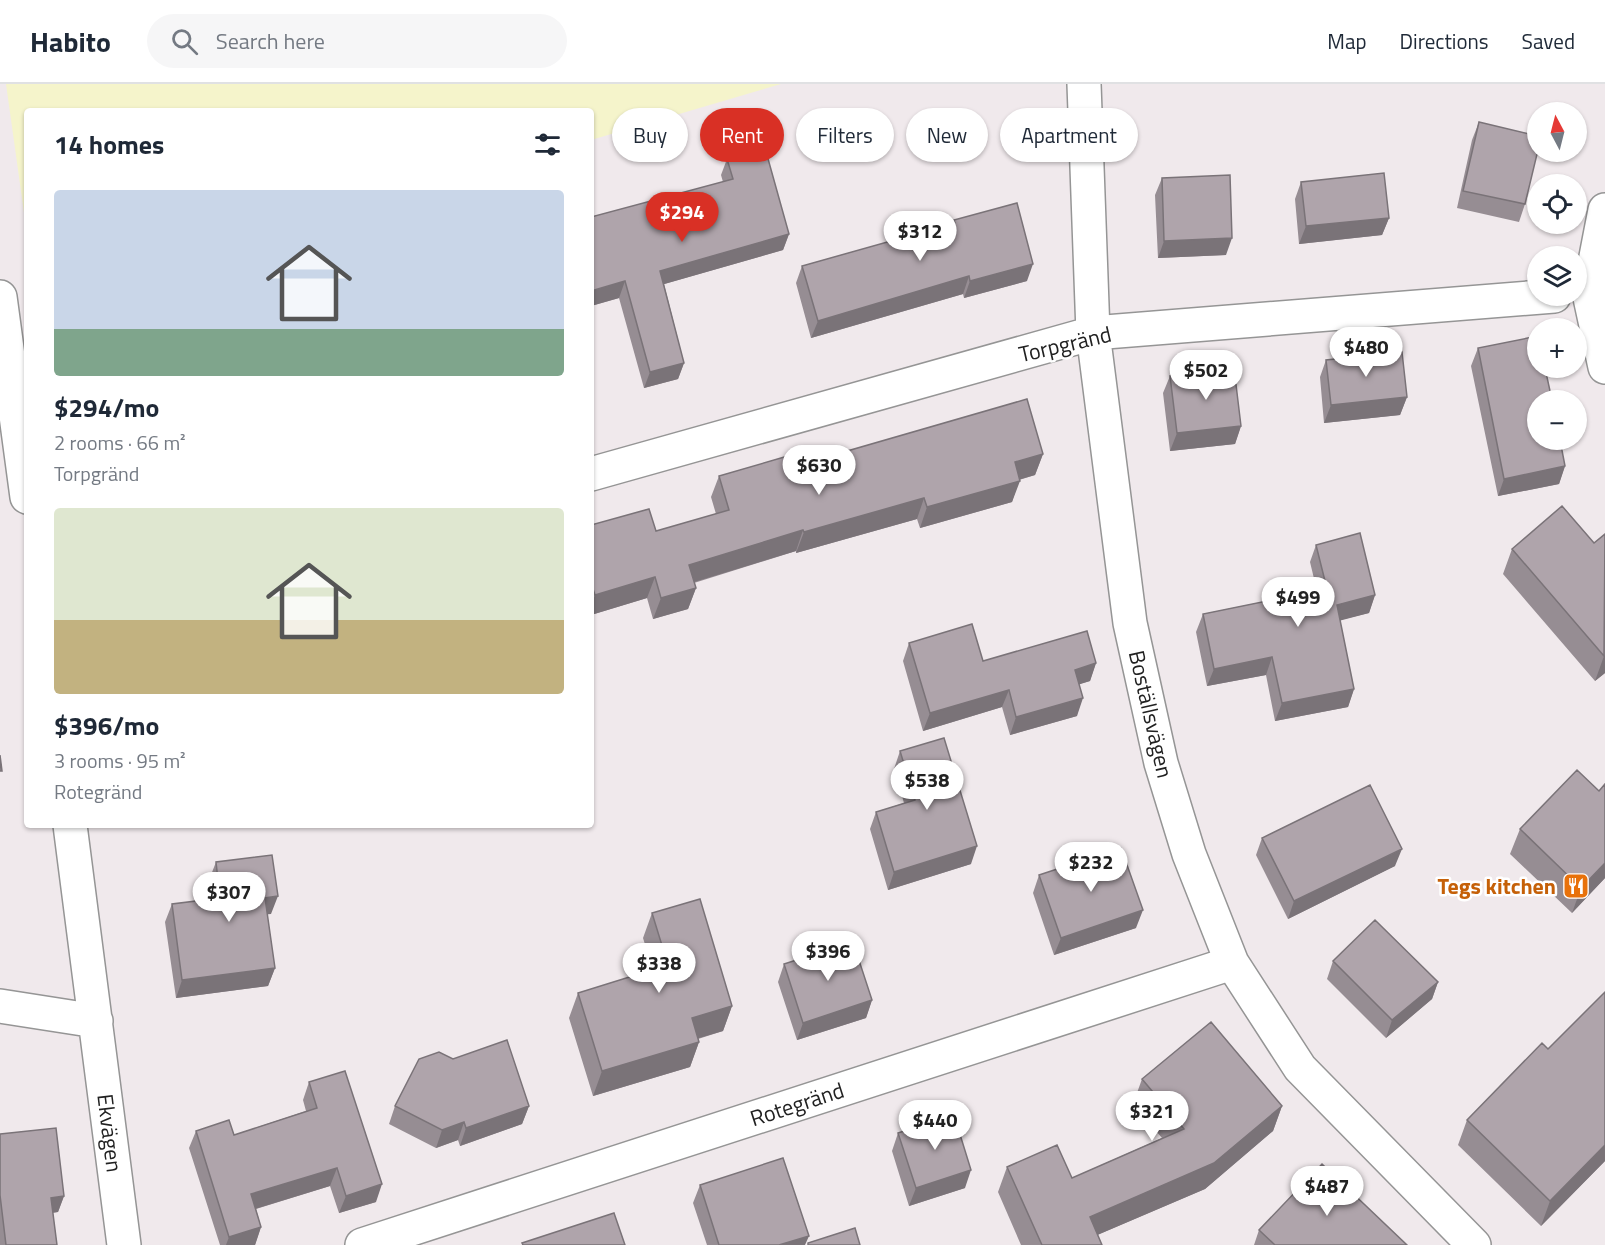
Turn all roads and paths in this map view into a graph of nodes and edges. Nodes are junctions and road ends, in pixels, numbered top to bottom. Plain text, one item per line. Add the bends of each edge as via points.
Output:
1 (1084, 84) edge
2 (1605, 210) edge
3 (1587, 278) edge
4 (0, 297) edge
5 (1527, 298) edge
6 (1587, 304) edge
7 (1093, 333) junction
8 (1603, 349) edge
9 (594, 473) edge
10 (24, 475) edge
11 (70, 828) edge
12 (1232, 963) junction
13 (0, 1006) edge
14 (96, 1021) junction
15 (124, 1245) edge
16 (362, 1245) edge
17 (1474, 1245) edge

1 - 7 street, Boställsvägen
2 - 3 street
4 - 10 street
5 - 7 street, Torpgränd
6 - 8 street
7 - 9 street, Torpgränd
7 - 12 street, Boställsvägen via 1130,623 1161,763 1189,854
11 - 14 street, Ekvägen
12 - 16 street, Rotegränd
12 - 17 street, Boställsvägen via 1300,1068
13 - 14 street
14 - 15 street, Ekvägen

